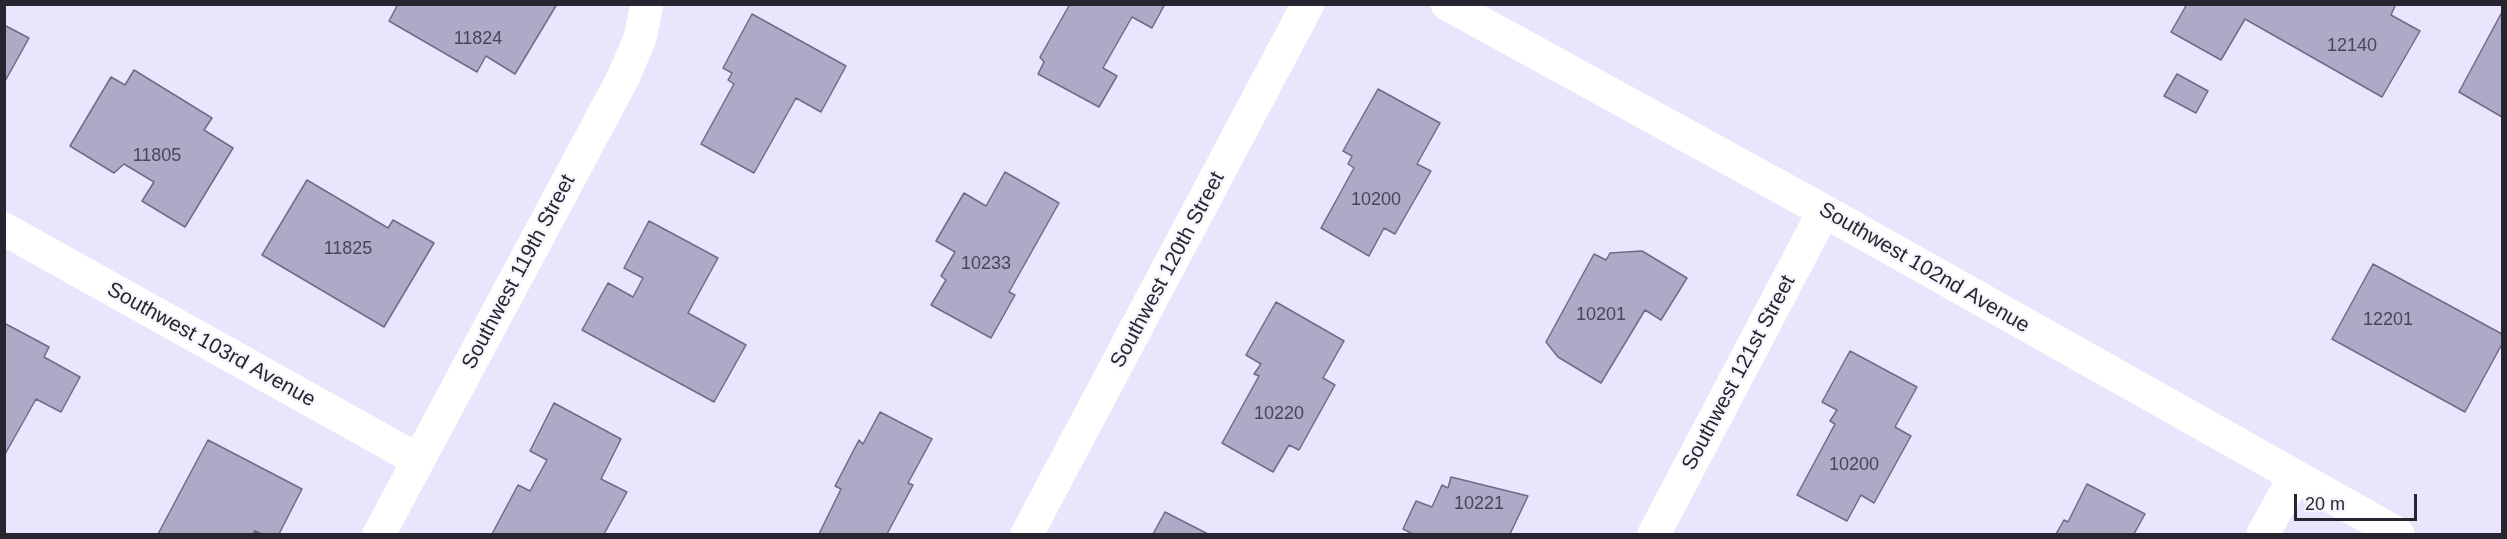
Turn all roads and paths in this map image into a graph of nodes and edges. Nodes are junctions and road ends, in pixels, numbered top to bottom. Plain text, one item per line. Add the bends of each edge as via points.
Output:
1 (647, 4) edge
2 (1308, 4) edge
3 (1447, 4) edge
4 (1824, 211) junction
5 (4, 229) edge
6 (418, 460) junction
7 (2294, 478) junction
8 (379, 534) edge
9 (1027, 534) edge
10 (1654, 534) edge
11 (2263, 534) edge
12 (2398, 534) edge

1 - 6 street, Southwest 119th Street via 640,38 623,78
2 - 9 street, Southwest 120th Street
3 - 4 street, Southwest 102nd Avenue
4 - 7 street, Southwest 102nd Avenue
4 - 10 street, Southwest 121st Street
5 - 6 street, Southwest 103rd Avenue
6 - 8 street, Southwest 119th Street
7 - 11 street
7 - 12 street, Southwest 102nd Avenue

